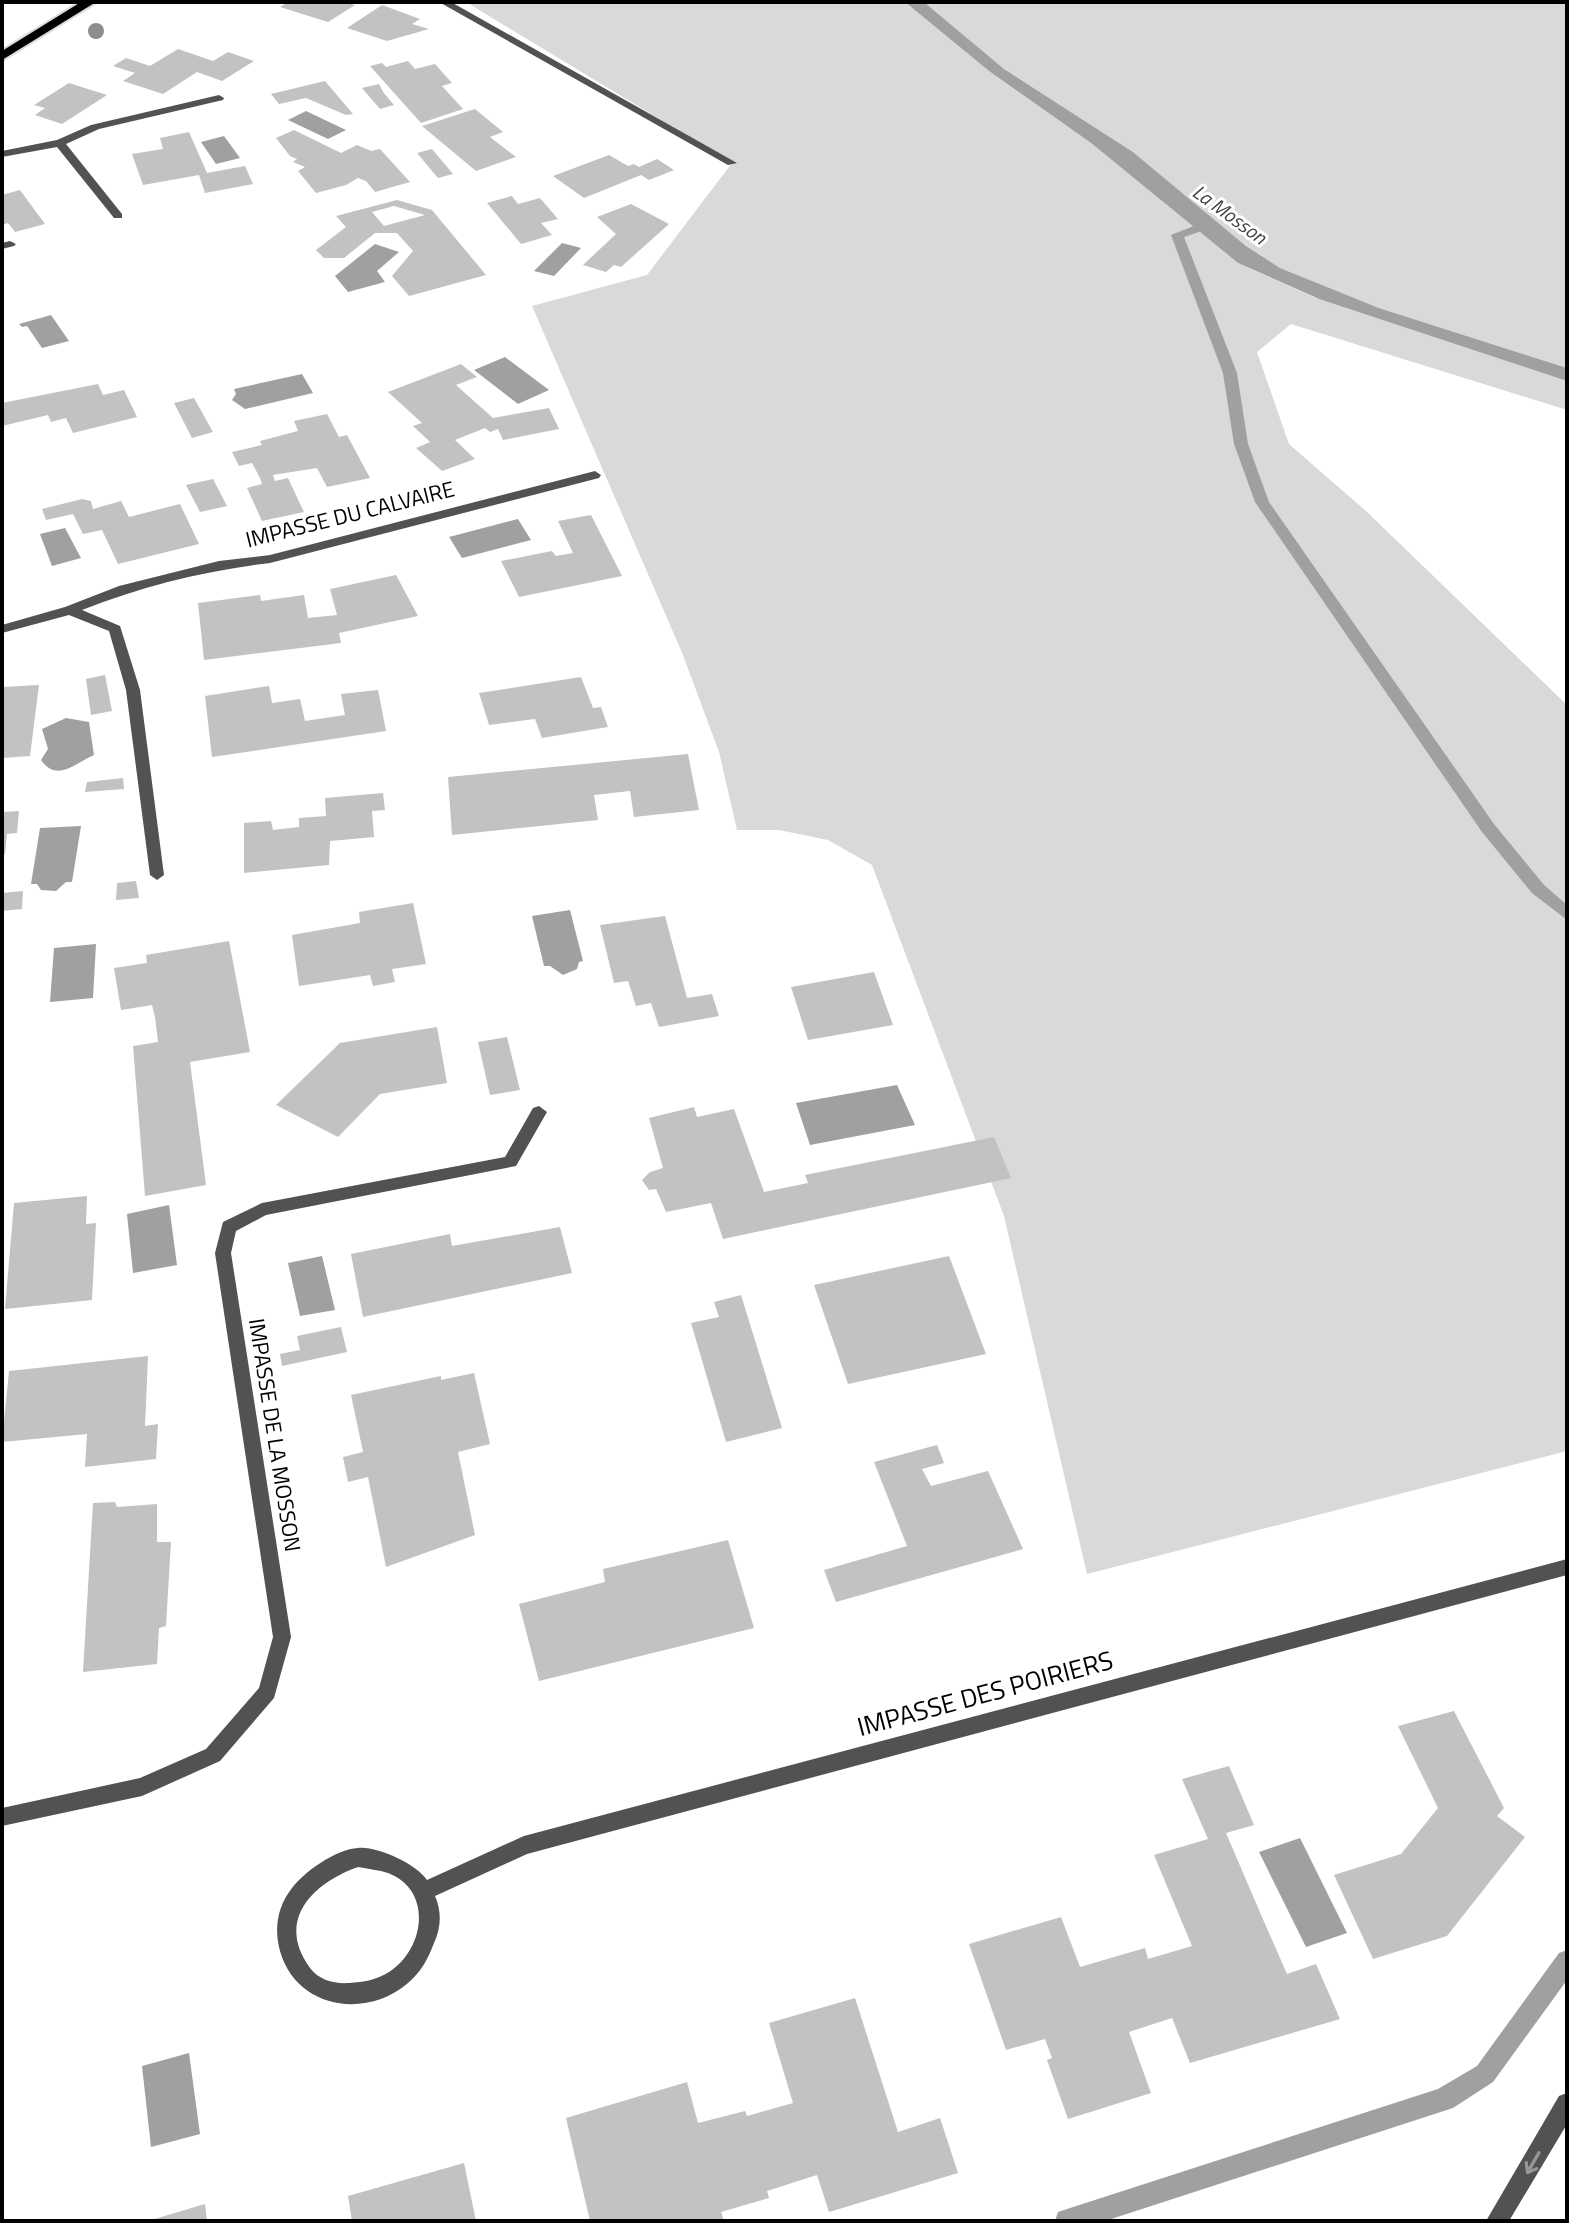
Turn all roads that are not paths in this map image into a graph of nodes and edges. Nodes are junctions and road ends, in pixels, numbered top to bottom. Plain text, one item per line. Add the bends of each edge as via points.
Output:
1 (90, 2) edge
2 (444, 2) edge
3 (2, 56) edge
4 (219, 98) dead end
5 (60, 143) junction
6 (2, 154) edge
7 (732, 163) dead end
8 (118, 216) dead end
9 (595, 475) dead end
10 (70, 610) junction
11 (2, 629) edge
12 (157, 875) dead end
13 (539, 1112) dead end
14 (1567, 1567) edge
15 (2, 1817) edge
16 (425, 1891) junction
17 (1567, 2104) edge
18 (1497, 2221) edge

1 - 3 main road
2 - 7 street
4 - 5 street via 95,127
5 - 6 street
5 - 8 street
9 - 10 street, IMPASSE DU CALVAIRE via 270,559 219,565 124,589
10 - 11 street, IMPASSE DU CALVAIRE
10 - 12 street via 115,629 133,690
13 - 15 street, IMPASSE DE LA MOSSON via 510,1162 262,1209 229,1227 223,1253 282,1637 267,1692 213,1755 142,1787
14 - 16 street, IMPASSE DES POIRIERS via 524,1845
16 - 16 street via 409,1871 385,1859 358,1857 331,1864 307,1882 292,1905 286,1932 291,1958 306,1980 330,1993 358,1995 386,1987 410,1969 426,1944 431,1917
17 -> 18 street

